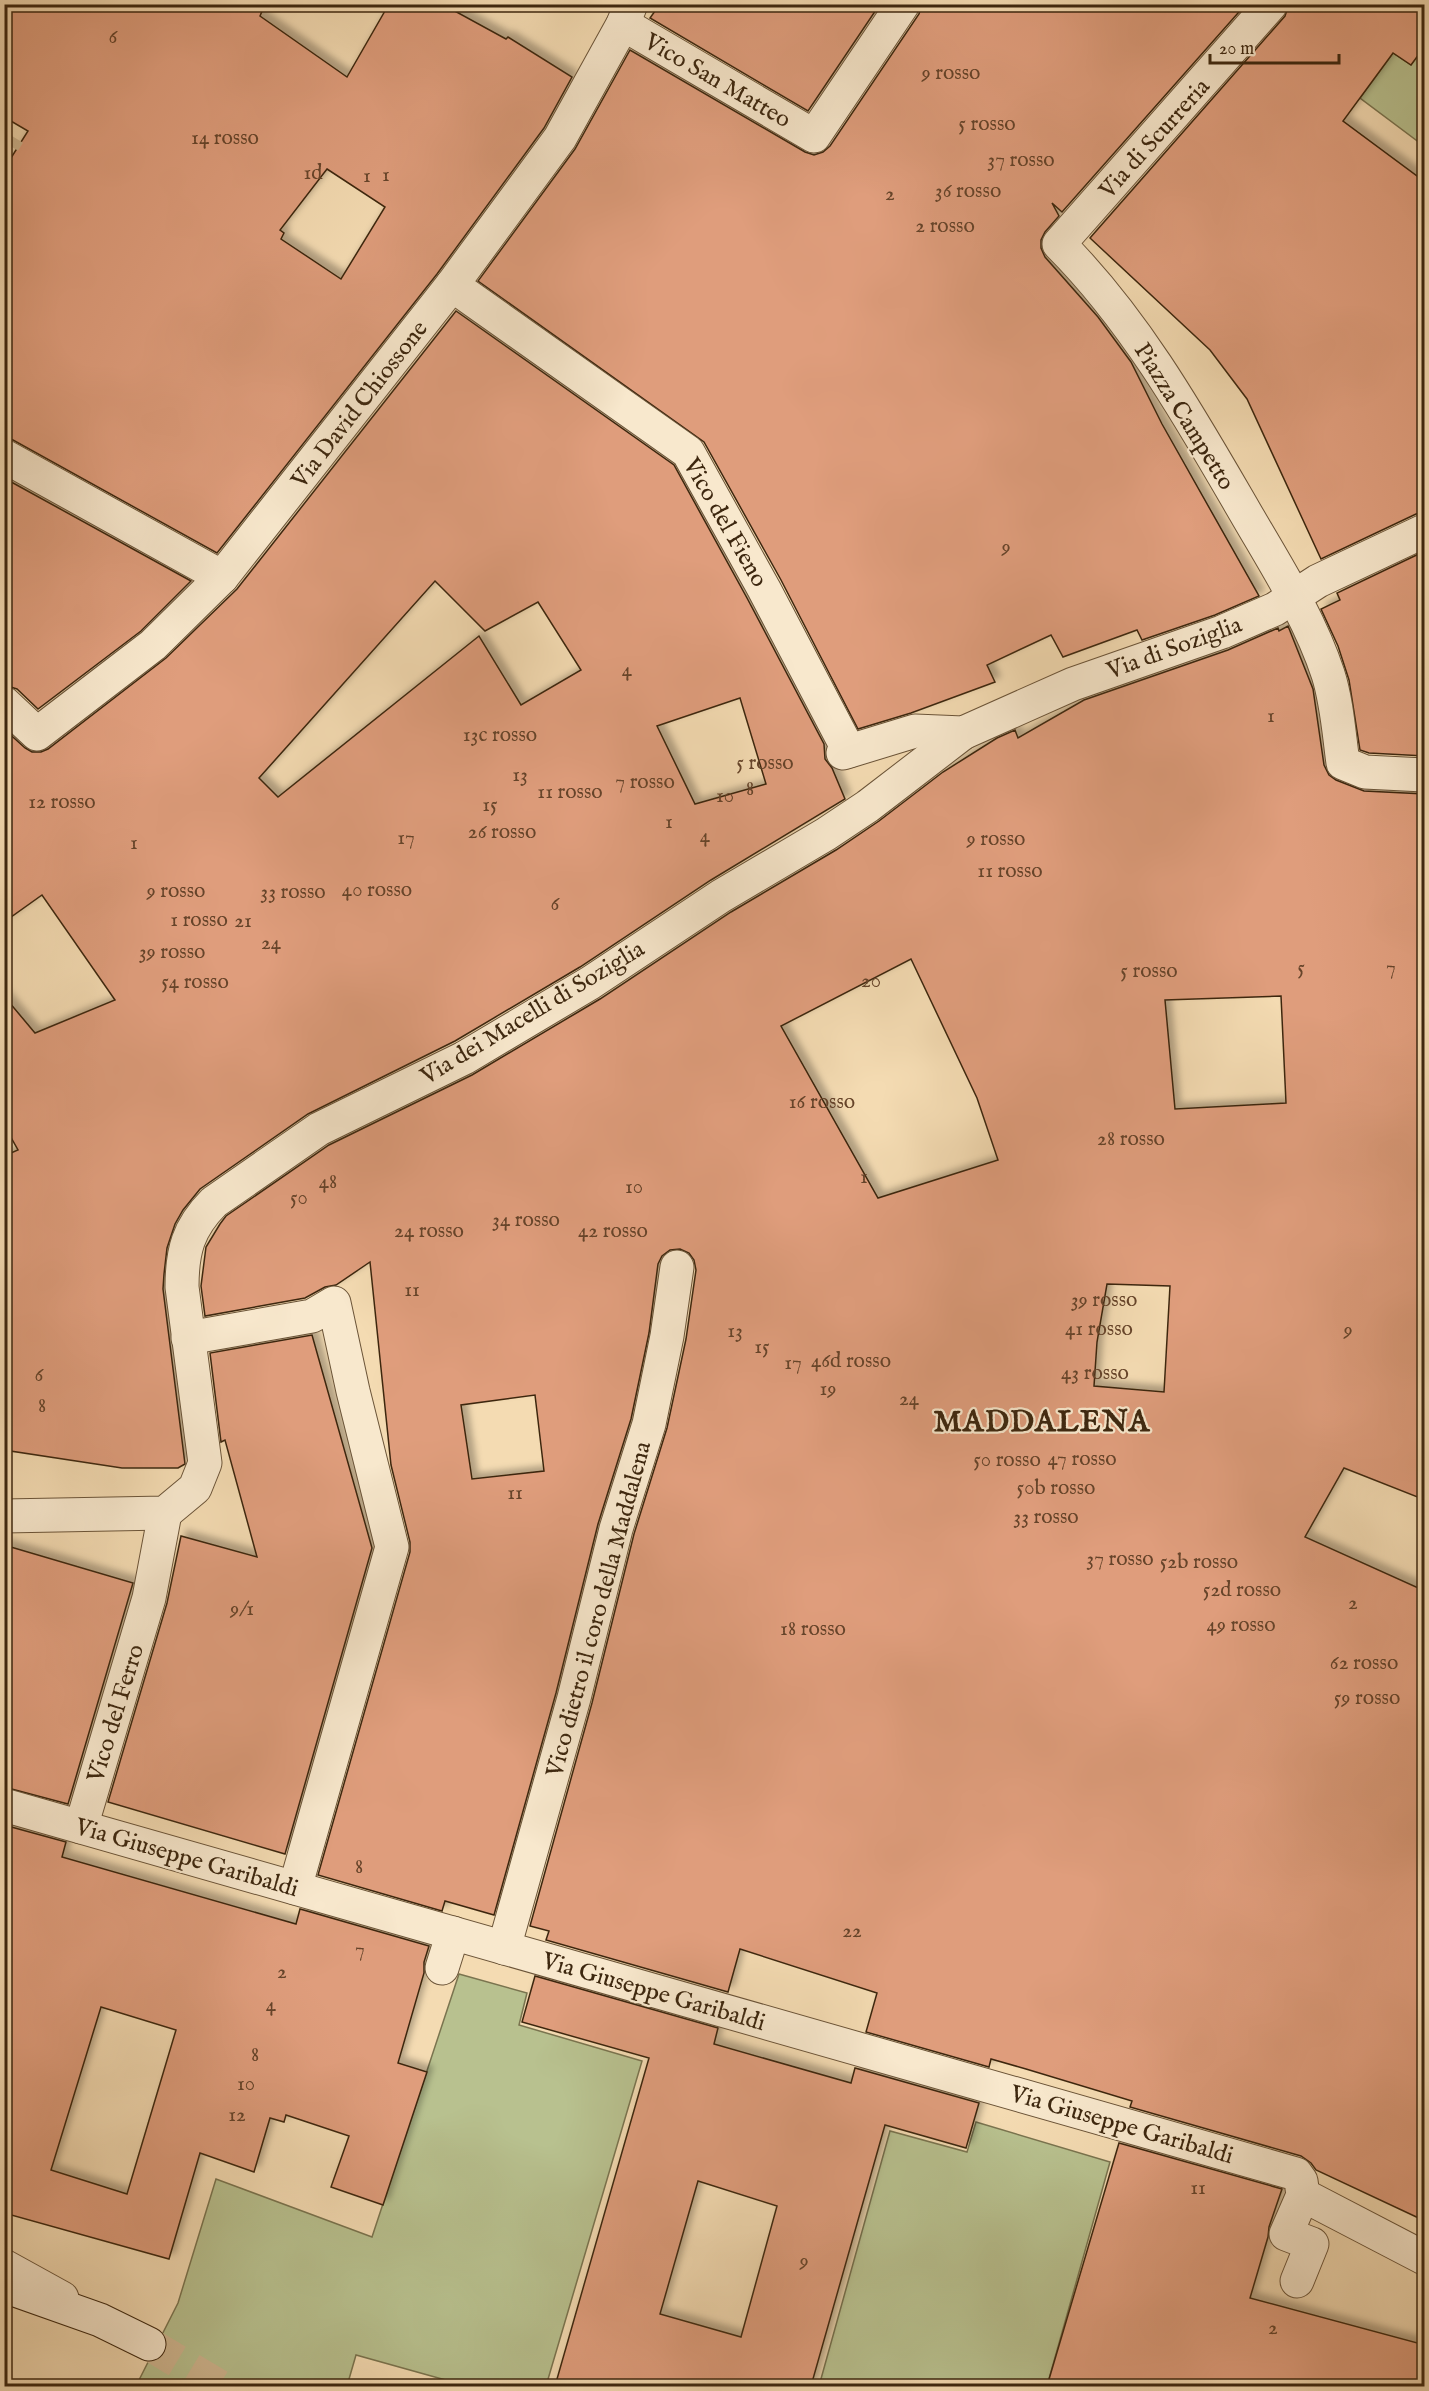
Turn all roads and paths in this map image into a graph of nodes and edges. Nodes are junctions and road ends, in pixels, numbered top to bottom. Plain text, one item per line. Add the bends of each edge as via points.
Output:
1 (903, 4) edge
2 (1271, 4) edge
3 (627, 14) edge
4 (1059, 244) joint
5 (452, 285) junction
6 (4, 456) edge
7 (1425, 531) edge
8 (222, 577) junction
9 (1285, 604) junction
10 (4, 681) edge
11 (20, 718) edge
12 (963, 733) junction
13 (1425, 775) edge
14 (677, 1267) dead end
15 (188, 1338) junction
16 (165, 1513) junction
17 (4, 1516) edge
18 (4, 1805) edge
19 (81, 1827) junction
20 (295, 1888) junction
21 (453, 1933) junction
22 (504, 1948) junction
23 (442, 1968) dead end
24 (1302, 2188) junction
25 (1425, 2258) edge
26 (4, 2266) edge
27 (1297, 2281) dead end
28 (4, 2286) edge
29 (4, 2298) edge
30 (66, 2307) junction
31 (100, 2320) junction
32 (149, 2344) tunnel mouth

1 - 3 street, Vico San Matteo via 814,136
2 - 4 street, Via di Scurreria
3 - 5 street, Via David Chiossone via 560,138
4 - 9 street, Piazza Campetto via 1091,276 1190,418
5 - 8 street, Via David Chiossone
5 - 12 street, Vico del Fieno via 688,452 764,589 846,752 915,731
6 - 8 street
7 - 9 street, Via di Soziglia via 1318,581
8 - 11 street, Via David Chiossone via 153,645
9 - 12 street, Via di Soziglia via 1222,632 1073,684
9 - 13 street, Piazza Campetto via 1328,674 1333,724 1343,763 1365,772
10 - 11 street
12 - 15 street, Via dei Macelli di Soziglia via 868,806 590,982 464,1058 319,1129 214,1202 200,1216 188,1238 182,1262
14 - 22 street, Vico dietro il coro della Maddalena via 649,1424 616,1529 574,1698
15 - 16 street, Via dei Macelli di Soziglia via 205,1463 195,1488
15 - 20 street via 312,1316 334,1303 392,1547
16 - 17 street
16 - 19 street, Vico del Ferro via 149,1598
18 - 19 street, Via Giuseppe Garibaldi
19 - 20 street, Via Giuseppe Garibaldi
20 - 21 street, Via Giuseppe Garibaldi
21 - 22 street, Via Giuseppe Garibaldi
21 - 23 street
22 - 24 street, Via Giuseppe Garibaldi via 1296,2174
24 - 25 street, Via Giuseppe Garibaldi
24 - 27 street via 1286,2234 1312,2244
26 - 31 street
28 - 30 street
29 - 30 street
30 - 31 street
31 - 32 street

